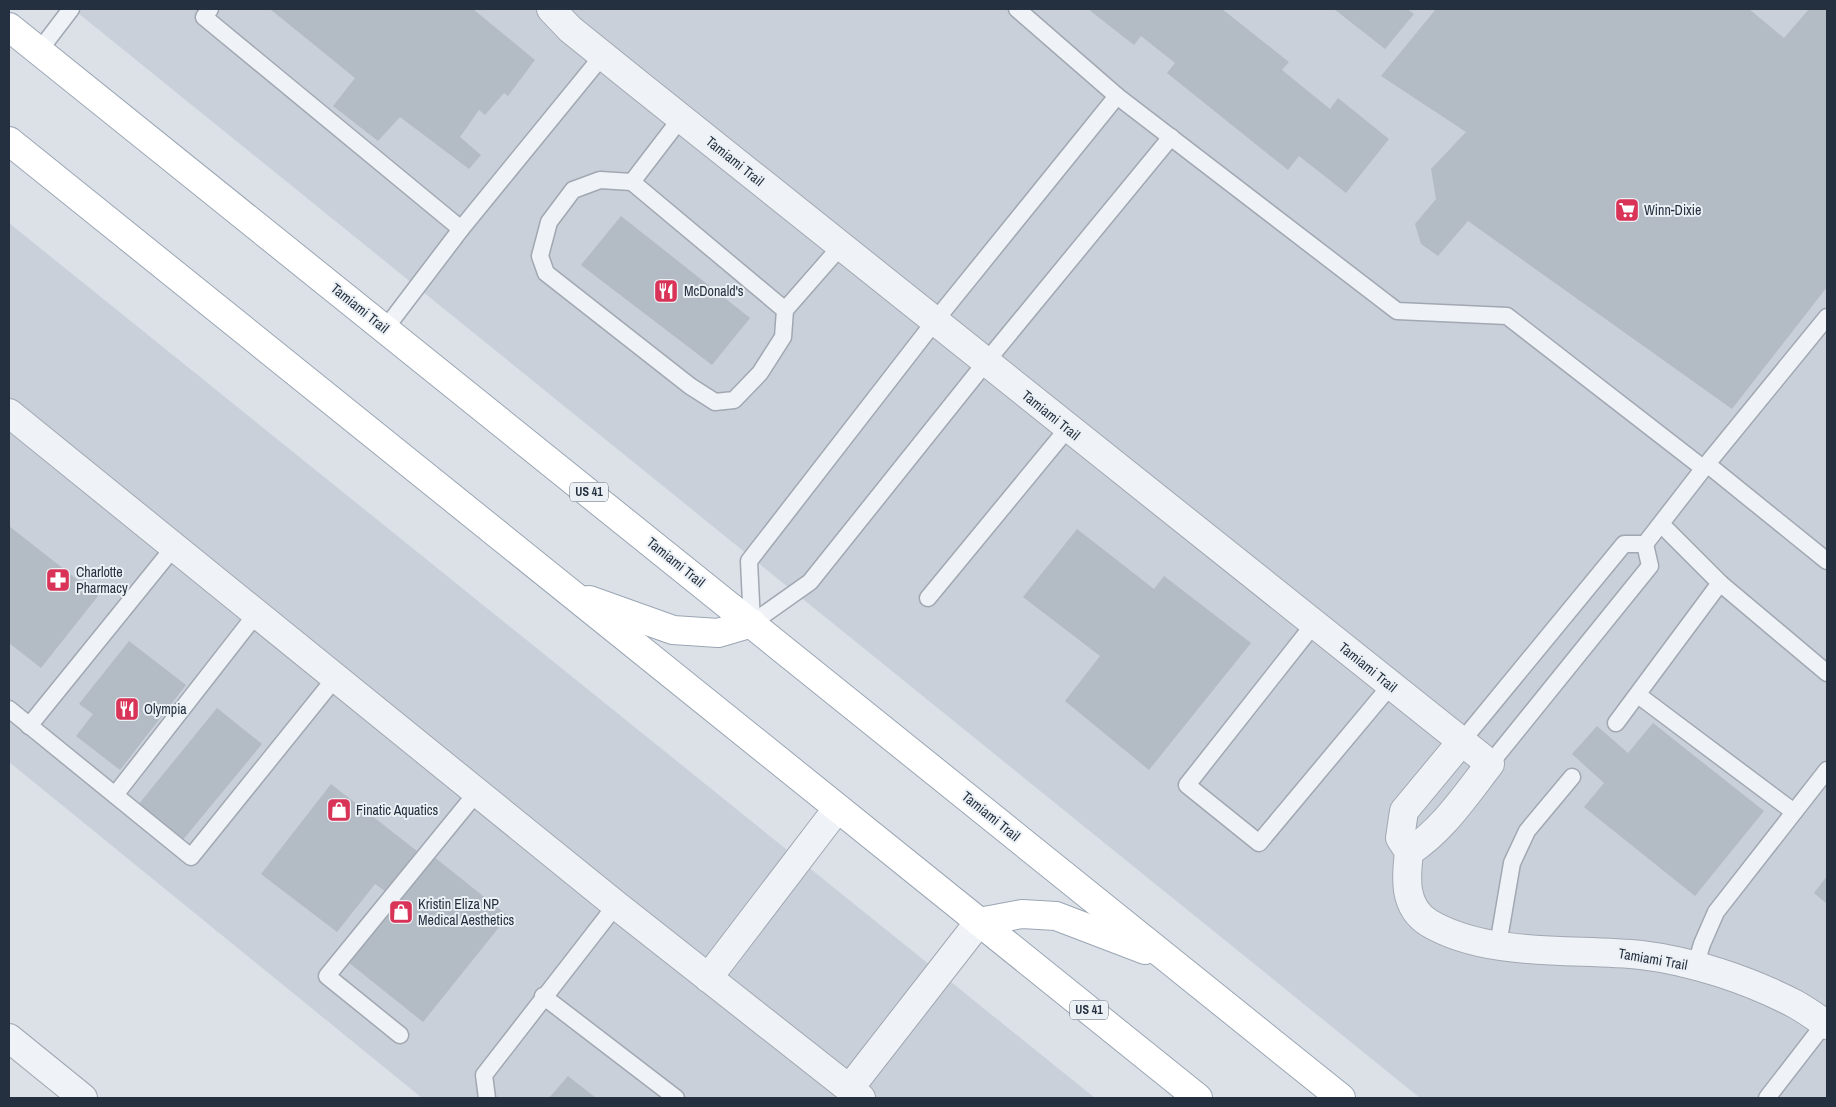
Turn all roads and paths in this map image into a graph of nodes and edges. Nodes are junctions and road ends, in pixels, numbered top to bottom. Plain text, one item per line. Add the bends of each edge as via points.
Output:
1 (71, 9) edge
2 (210, 9) edge
3 (551, 9) edge
4 (1017, 9) edge
5 (9, 27) edge
6 (39, 51) junction
7 (603, 55) junction
8 (1117, 96) junction
9 (681, 118) junction
10 (1170, 137) junction
11 (9, 141) edge
12 (632, 182) junction
13 (461, 230) junction
14 (841, 246) junction
15 (785, 310) junction
16 (1827, 316) edge
17 (935, 321) junction
18 (385, 329) junction
19 (986, 362) junction
20 (9, 413) edge
21 (1068, 428) junction
22 (1705, 466) junction
23 (1661, 524) junction
24 (1645, 544) junction
25 (174, 547) junction
26 (1827, 561) edge
27 (1720, 583) junction
28 (569, 593) junction
29 (928, 598) dead end
30 (257, 613) junction
31 (752, 623) junction
32 (1314, 624) junction
33 (1827, 673) edge
34 (336, 677) junction
35 (1391, 685) junction
36 (1638, 695) junction
37 (9, 709) edge
38 (1616, 724) dead end
39 (30, 726) junction
40 (1462, 741) junction
41 (1490, 764) junction
42 (1827, 770) edge
43 (1572, 777) dead end
44 (478, 791) junction
45 (115, 795) junction
46 (837, 808) junction
47 (1794, 812) junction
48 (1409, 852) junction
49 (616, 905) junction
50 (979, 922) junction
51 (1498, 945) junction
52 (1168, 958) junction
53 (1696, 967) junction
54 (708, 978) junction
55 (543, 996) junction
56 (1826, 1024) edge
57 (400, 1035) dead end
58 (9, 1038) edge
59 (855, 1094) edge
60 (1772, 1097) edge
61 (84, 1098) edge
62 (487, 1098) edge
63 (676, 1098) edge
64 (1198, 1098) edge
65 (1342, 1098) edge

1 - 6 lane
2 - 13 lane via 204,17
3 - 7 street, Tamiami Trail
4 - 8 lane
5 - 6 main road, Tamiami Trail / US 41
6 - 18 main road, Tamiami Trail / US 41
7 - 9 street, Tamiami Trail
7 - 13 lane
8 - 10 lane
8 - 17 lane
9 - 12 lane
9 - 14 street, Tamiami Trail
10 - 19 lane
10 - 22 lane via 1397,311 1507,316
11 - 28 main road, US 41
12 - 15 lane
12 - 15 lane via 600,180 573,190 549,222 540,256 546,273 715,402 734,400 760,373 782,337
13 - 18 lane
14 - 15 lane
14 - 17 street, Tamiami Trail
16 - 22 lane
17 - 19 street, Tamiami Trail
17 - 31 lane via 749,561
18 - 31 main road, Tamiami Trail / US 41
19 - 21 street, Tamiami Trail
19 - 31 lane via 810,582
20 - 25 street
21 - 29 lane
21 - 32 street, Tamiami Trail
22 - 23 lane
22 - 26 lane
23 - 24 lane
23 - 27 lane
24 - 40 lane via 1624,544
24 - 41 lane via 1650,566
25 - 30 street
25 - 39 lane
27 - 33 lane
27 - 36 lane
28 - 31 main road via 673,630 718,633
28 - 46 main road, US 41
30 - 34 street
30 - 45 lane
31 - 52 main road, Tamiami Trail / US 41
32 - 35 street, Tamiami Trail
32 - 35 lane via 1188,786 1260,843
34 - 44 street
34 - 45 lane via 191,857
35 - 40 street, Tamiami Trail
36 - 38 lane
36 - 47 lane
37 - 39 lane
39 - 45 lane
40 - 41 street, Tamiami Trail
40 - 48 street, Tamiami Trail via 1404,811 1400,838
41 - 48 street via 1443,824 1428,840
42 - 47 lane
43 - 51 lane via 1527,831 1512,863
44 - 49 street
44 - 57 lane via 327,976
46 - 50 main road, US 41
46 - 54 street
47 - 53 lane via 1716,912
48 - 51 street, Tamiami Trail via 1405,884 1414,908 1428,922 1459,936
49 - 54 street
49 - 55 lane
50 - 52 main road via 1022,914 1056,916
50 - 59 street
50 - 64 main road, US 41
51 - 53 street, Tamiami Trail via 1643,956
52 - 65 main road, Tamiami Trail / US 41
53 - 56 street, Tamiami Trail via 1754,986 1795,1004
54 - 59 street
55 - 62 lane via 484,1075
55 - 63 lane
56 - 60 lane
58 - 61 street

